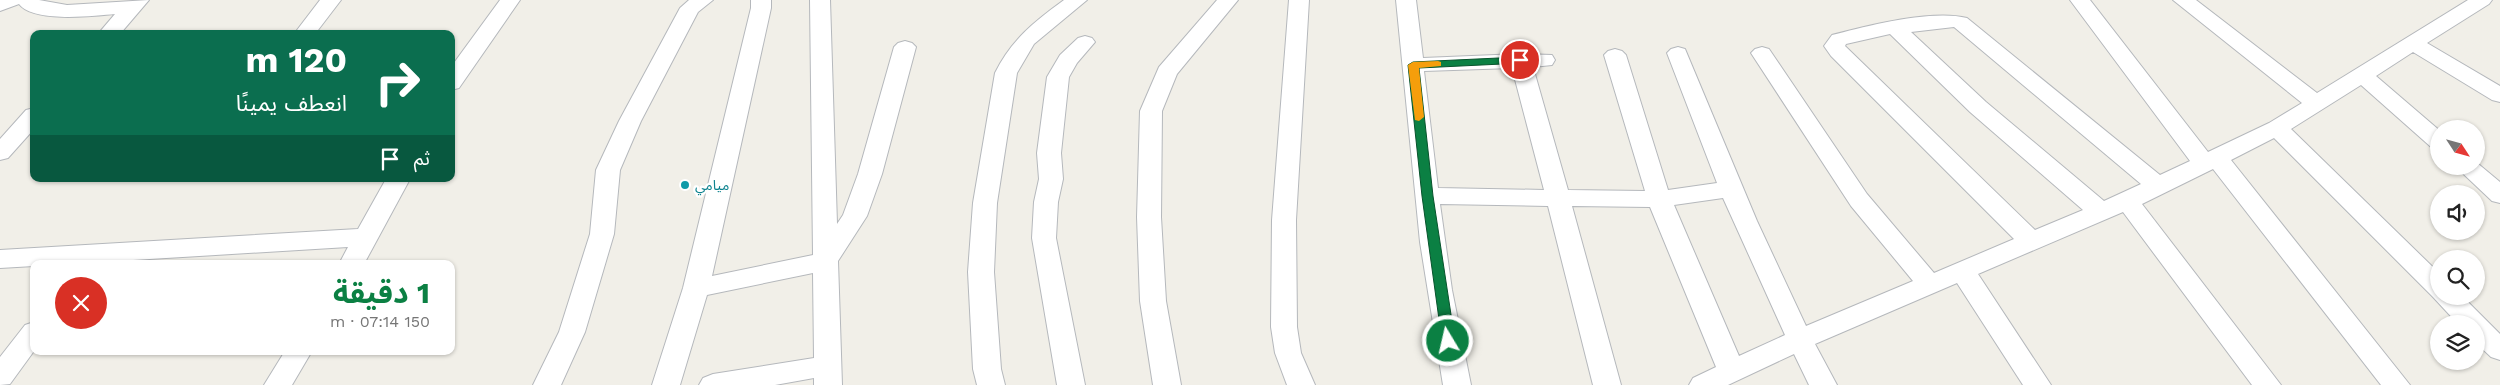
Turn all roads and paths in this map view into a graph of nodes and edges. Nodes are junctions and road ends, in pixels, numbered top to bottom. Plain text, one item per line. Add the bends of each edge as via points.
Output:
1 (12, 0) edge
2 (27, 0) edge
3 (331, 0) edge
4 (510, 0) edge
5 (703, 0) edge
6 (761, 0) edge
7 (820, 0) edge
8 (1077, 0) edge
9 (1228, 0) edge
10 (1299, 0) edge
11 (1406, 0) edge
12 (2080, 0) edge
13 (2183, 0) edge
14 (2482, 0) edge
15 (137, 2) edge
16 (0, 5) edge
17 (1894, 27) junction
18 (112, 30) edge
19 (307, 30) edge
20 (1085, 42) dead end
21 (2412, 43) junction
22 (905, 47) dead end
23 (1762, 53) dead end
24 (1678, 54) dead end
25 (1615, 55) dead end
26 (1520, 60) junction
27 (1544, 60) dead end
28 (1413, 65) junction
29 (2363, 76) junction
30 (455, 77) edge
31 (2500, 95) edge
32 (2317, 104) junction
33 (30, 122) edge
34 (2277, 128) junction
35 (2430, 134) edge
36 (0, 153) edge
37 (2210, 160) junction
38 (2476, 175) edge
39 (396, 182) edge
40 (2158, 186) junction
41 (1730, 189) junction
42 (1427, 196) junction
43 (2500, 196) edge
44 (1659, 199) junction
45 (1558, 200) junction
46 (2127, 201) junction
47 (2101, 212) junction
48 (367, 237) junction
49 (2031, 241) junction
50 (0, 259) edge
51 (88, 260) edge
52 (353, 260) edge
53 (824, 262) junction
54 (1962, 270) junction
55 (2430, 280) edge
56 (1929, 284) junction
57 (696, 288) junction
58 (2455, 305) edge
59 (2465, 315) edge
60 (2485, 335) edge
61 (30, 337) edge
62 (1799, 340) junction
63 (2500, 350) edge
64 (297, 355) edge
65 (1732, 372) junction
66 (828, 375) edge
67 (0, 377) edge
68 (278, 385) edge
69 (547, 385) edge
70 (666, 385) edge
71 (713, 385) edge
72 (991, 385) edge
73 (1071, 385) edge
74 (1168, 385) edge
75 (1301, 385) edge
76 (1457, 385) edge
77 (1607, 385) edge
78 (1703, 385) edge
79 (1823, 385) edge
80 (2036, 385) edge
81 (2267, 385) edge
82 (2396, 385) edge

1 - 16 street
2 - 15 street via 38,7 74,13
3 - 19 street
4 - 30 street
5 - 69 street via 690,8 630,121 608,170 602,234 572,332
6 - 57 street
7 - 53 street
8 - 72 street via 1033,32 1014,54 1006,73 985,202 981,272 987,370
9 - 74 street via 1167,72 1151,111 1149,217 1153,301
10 - 75 street via 1284,220 1284,327 1288,353
11 - 28 street
12 - 37 street
13 - 32 street
14 - 21 street
15 - 18 street
17 - 40 street via 1960,22
17 - 47 street via 1978,107
17 - 49 street via 1839,39 1834,46
20 - 73 street via 1058,77 1044,238
21 - 29 street
21 - 31 street
22 - 53 street via 855,216
23 - 56 street via 1859,200
24 - 41 street
25 - 44 street
26 - 27 street
26 - 28 street
26 - 45 street
28 - 42 street
29 - 32 street
29 - 35 street
32 - 34 street
33 - 36 street
34 - 37 street
34 - 55 street
37 - 40 street
37 - 82 street
38 - 43 street
39 - 48 street
40 - 46 street
41 - 44 street
41 - 62 street
42 - 45 street
42 - 76 street
44 - 45 street
44 - 65 street
45 - 77 street
46 - 47 street
46 - 81 street
47 - 49 street
48 - 51 street
48 - 52 street
49 - 54 street
50 - 51 street
53 - 57 street
53 - 66 street
54 - 56 street
54 - 80 street
56 - 62 street
57 - 70 street
58 - 59 street
60 - 63 street
61 - 67 street
62 - 65 street
62 - 79 street
64 - 68 street
65 - 78 street
66 - 71 street

